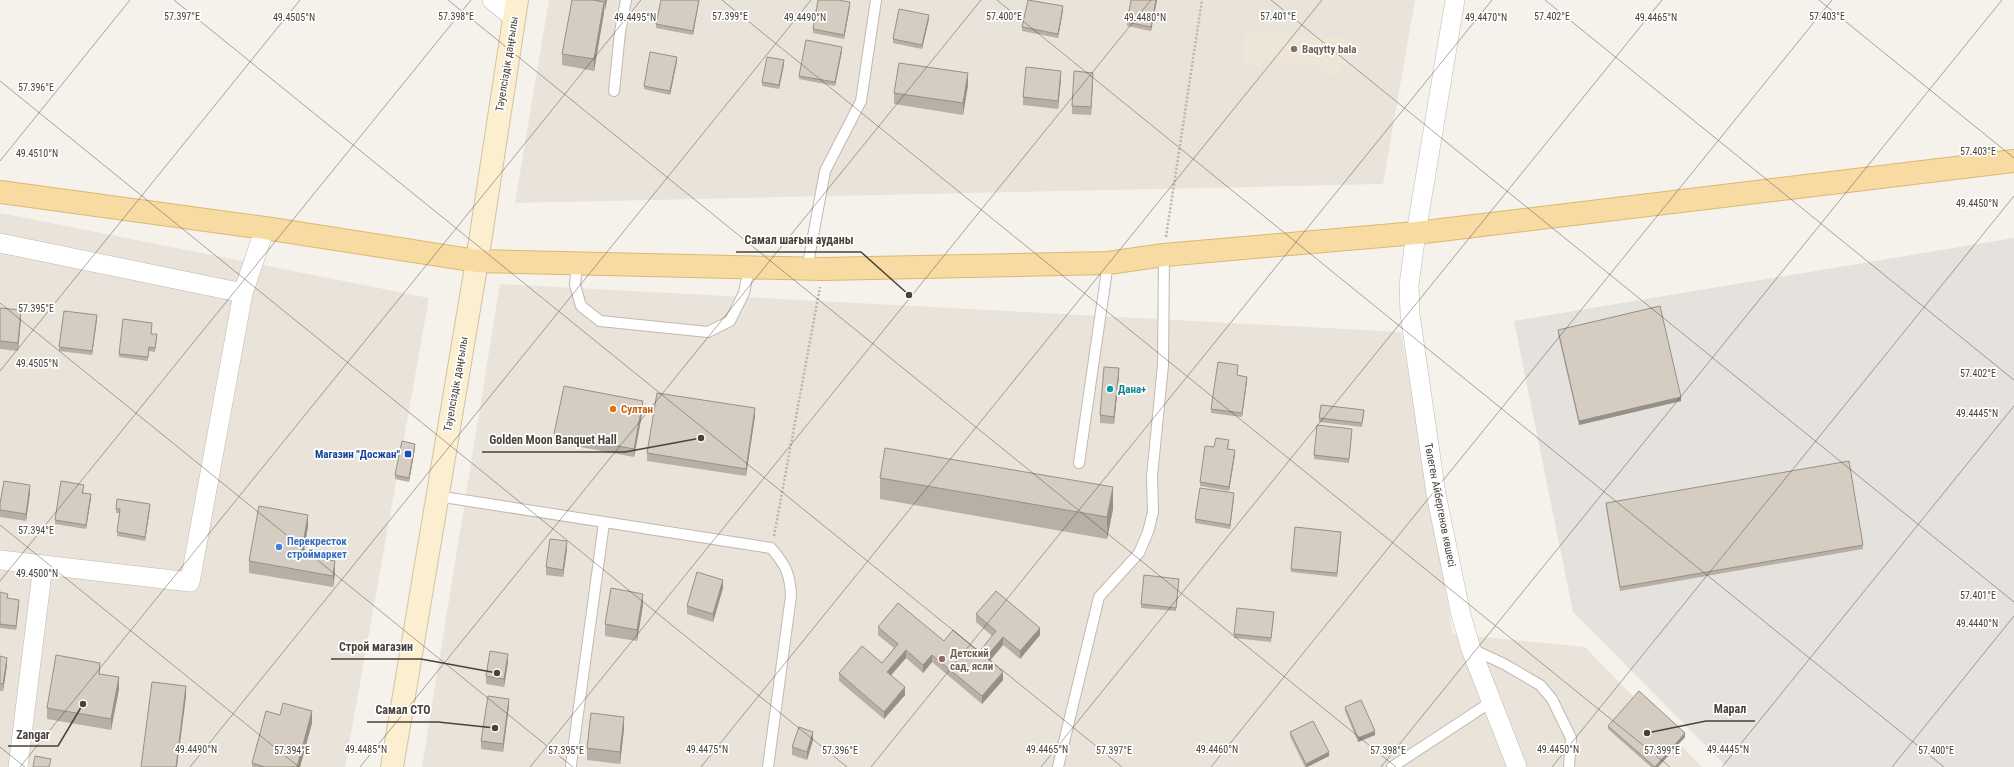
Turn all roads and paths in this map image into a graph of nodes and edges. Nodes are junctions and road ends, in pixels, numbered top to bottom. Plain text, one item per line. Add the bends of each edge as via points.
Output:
1 (492, 0) edge
2 (626, 0) edge
3 (876, 0) edge
4 (1202, 0) edge
5 (1455, 0) edge
6 (516, 9) edge
7 (614, 91) dead end
8 (2014, 161) edge
9 (0, 192) edge
10 (265, 228) junction
11 (1416, 233) junction
12 (0, 243) edge
13 (1164, 255) junction
14 (477, 261) junction
15 (576, 263) junction
16 (1108, 263) junction
17 (748, 268) junction
18 (815, 269) junction
19 (243, 293) junction
20 (1079, 463) dead end
21 (437, 496) junction
22 (604, 523) junction
23 (771, 548) junction
24 (0, 560) edge
25 (43, 565) junction
26 (1470, 649) junction
27 (1491, 702) junction
28 (571, 765) dead end
29 (18, 767) edge
30 (392, 767) edge
31 (768, 767) edge
32 (1058, 767) edge
33 (1392, 767) edge
34 (1517, 767) edge
35 (1569, 767) edge

1 - 6 street
2 - 7 lane
3 - 18 lane via 861,101 825,171
4 - 13 path
5 - 11 street, Төлеген Айбергенов көшесі
6 - 14 street, Тәуелсіздік даңғылы
8 - 11 main road
9 - 10 main road
10 - 14 main road
10 - 19 street
11 - 13 main road
11 - 26 street, Төлеген Айбергенов көшесі via 1409,285 1413,344 1436,494
12 - 19 street
13 - 16 main road
13 - 32 lane via 1163,365 1152,476 1153,512 1139,553 1099,597
14 - 15 main road
14 - 21 street, Тәуелсіздік даңғылы
15 - 17 main road
15 - 17 lane via 575,285 581,306 600,321 708,332 730,321 744,293
16 - 18 main road
16 - 20 lane
17 - 18 main road
18 - 23 path
19 - 25 street via 190,582
21 - 22 lane
21 - 30 street, Тәуелсіздік даңғылы
22 - 23 lane
22 - 28 lane
23 - 31 lane via 782,560 790,576 792,596
24 - 25 street
25 - 29 street
26 - 27 street, Төлеген Айбергенов көшесі
26 - 35 lane via 1504,664 1540,685 1552,699 1571,738
27 - 33 lane
27 - 34 street, Төлеген Айбергенов көшесі

